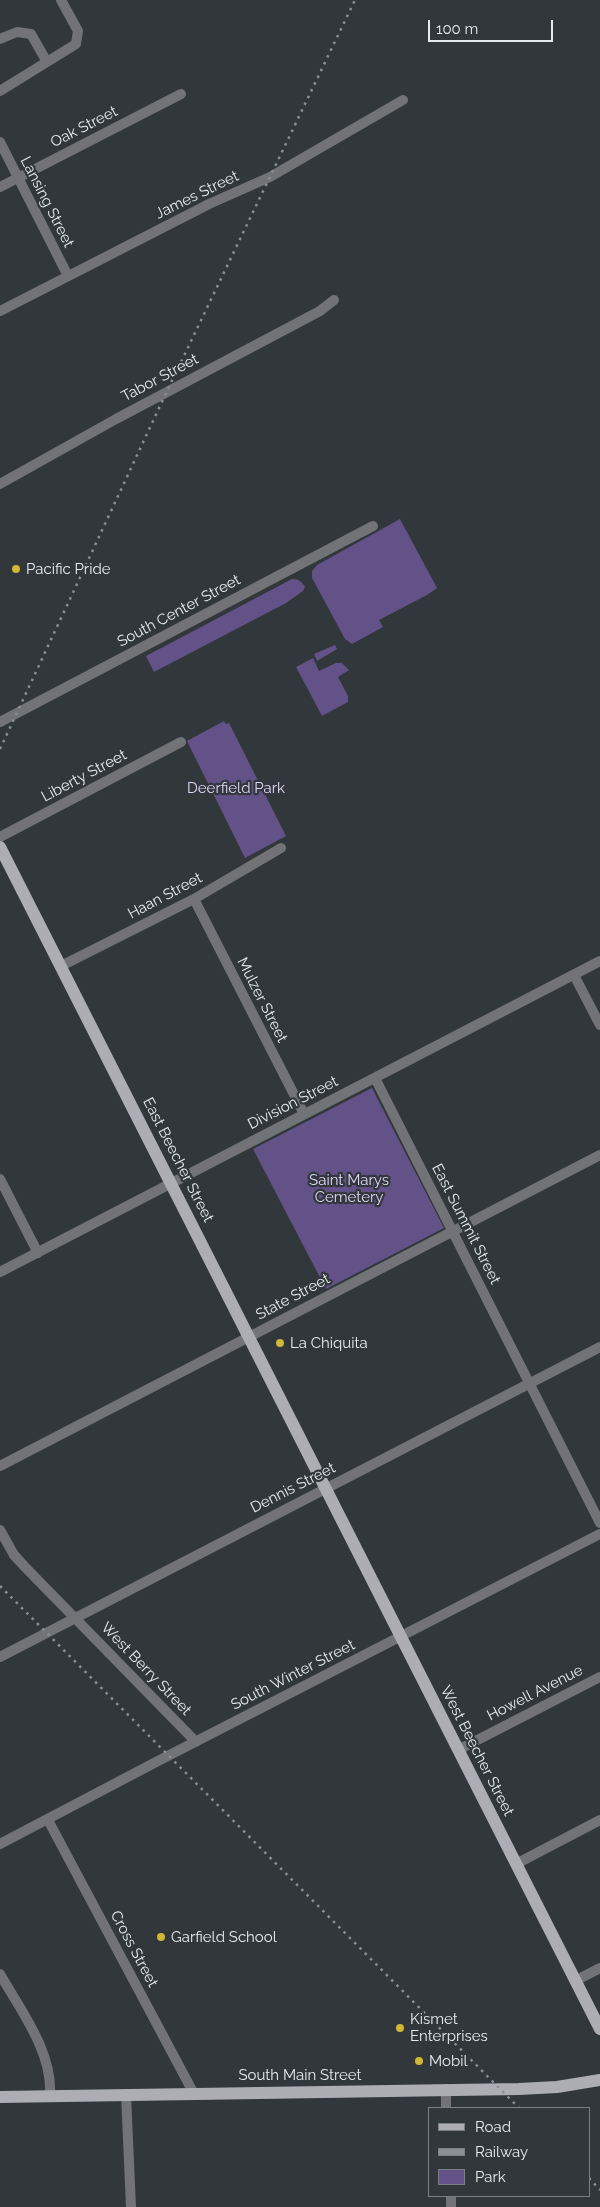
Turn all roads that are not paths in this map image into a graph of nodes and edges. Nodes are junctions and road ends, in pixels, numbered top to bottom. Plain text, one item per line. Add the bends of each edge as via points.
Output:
1 (61, 0) edge
2 (0, 40) edge
3 (47, 62) junction
4 (0, 91) edge
5 (181, 94) dead end
6 (403, 100) dead end
7 (0, 142) edge
8 (18, 178) junction
9 (0, 187) edge
10 (68, 276) junction
11 (334, 300) dead end
12 (0, 312) edge
13 (0, 484) edge
14 (373, 526) dead end
15 (0, 722) edge
16 (181, 742) dead end
17 (0, 837) edge
18 (0, 847) edge
19 (281, 848) dead end
20 (194, 899) junction
21 (600, 961) edge
22 (61, 966) junction
23 (574, 975) junction
24 (600, 1026) edge
25 (375, 1078) junction
26 (304, 1114) junction
27 (600, 1155) edge
28 (0, 1179) edge
29 (171, 1183) junction
30 (454, 1231) junction
31 (38, 1253) junction
32 (0, 1272) edge
33 (249, 1337) junction
34 (600, 1347) edge
35 (530, 1384) junction
36 (0, 1466) edge
37 (325, 1488) junction
38 (600, 1523) edge
39 (0, 1530) edge
40 (600, 1534) edge
41 (75, 1618) junction
42 (401, 1636) junction
43 (0, 1657) edge
44 (600, 1677) edge
45 (196, 1742) junction
46 (458, 1750) junction
47 (48, 1820) junction
48 (600, 1820) edge
49 (0, 1844) edge
50 (516, 1864) junction
51 (600, 1968) edge
52 (0, 1974) edge
53 (575, 1981) junction
54 (600, 2029) edge
55 (600, 2080) edge
56 (446, 2089) junction
57 (193, 2092) junction
58 (126, 2094) junction
59 (50, 2096) junction
60 (0, 2097) edge
61 (446, 2107) edge
62 (131, 2207) edge

1 - 3 street via 78,31 78,38 76,44
2 - 3 street via 17,32 30,34
3 - 4 street
5 - 8 street, Oak Street
6 - 10 street, James Street via 270,177 209,204
7 - 8 street, Lansing Street
8 - 9 street, Oak Street
8 - 10 street, Lansing Street
10 - 12 street, James Street
11 - 13 street, Tabor Street via 320,312
14 - 15 street, South Center Street
16 - 17 street, Liberty Street
18 - 22 main road, East Beecher Street
19 - 20 street, Haan Street
20 - 22 street, Haan Street
20 - 26 street, Mulzer Street
21 - 23 street, Division Street
22 - 29 main road, East Beecher Street
23 - 24 street
23 - 25 street, Division Street
25 - 26 street, Division Street
25 - 30 street, East Summit Street
26 - 29 street, Division Street
27 - 30 street, State Street
28 - 31 street
29 - 31 street, Division Street
29 - 33 main road, East Beecher Street
30 - 33 street, State Street
30 - 35 street, East Summit Street
31 - 32 street, Division Street
33 - 36 street, State Street
33 - 37 main road, East Beecher Street
34 - 35 street, Dennis Street
35 - 37 street, Dennis Street
35 - 38 street, East Summit Street
37 - 41 street, Dennis Street
37 - 42 main road, West Beecher Street
39 - 41 street, West Berry Street via 24,1567
40 - 42 street, South Winter Street
41 - 43 street, Dennis Street
41 - 45 street, West Berry Street
42 - 45 street, South Winter Street
42 - 46 main road, West Beecher Street
44 - 46 street, Howell Avenue
45 - 47 street, South Winter Street
46 - 50 main road, West Beecher Street
47 - 49 street, South Winter Street
47 - 57 street, Cross Street
48 - 50 street
50 - 53 main road, West Beecher Street
51 - 53 street
52 - 59 street via 46,2059
53 - 54 main road, West Beecher Street
55 - 56 main road, South Main Street via 537,2088
56 - 57 main road, South Main Street
56 - 61 street
57 - 58 main road, South Main Street
58 - 59 main road, South Main Street
58 - 62 street
59 - 60 main road, South Main Street

